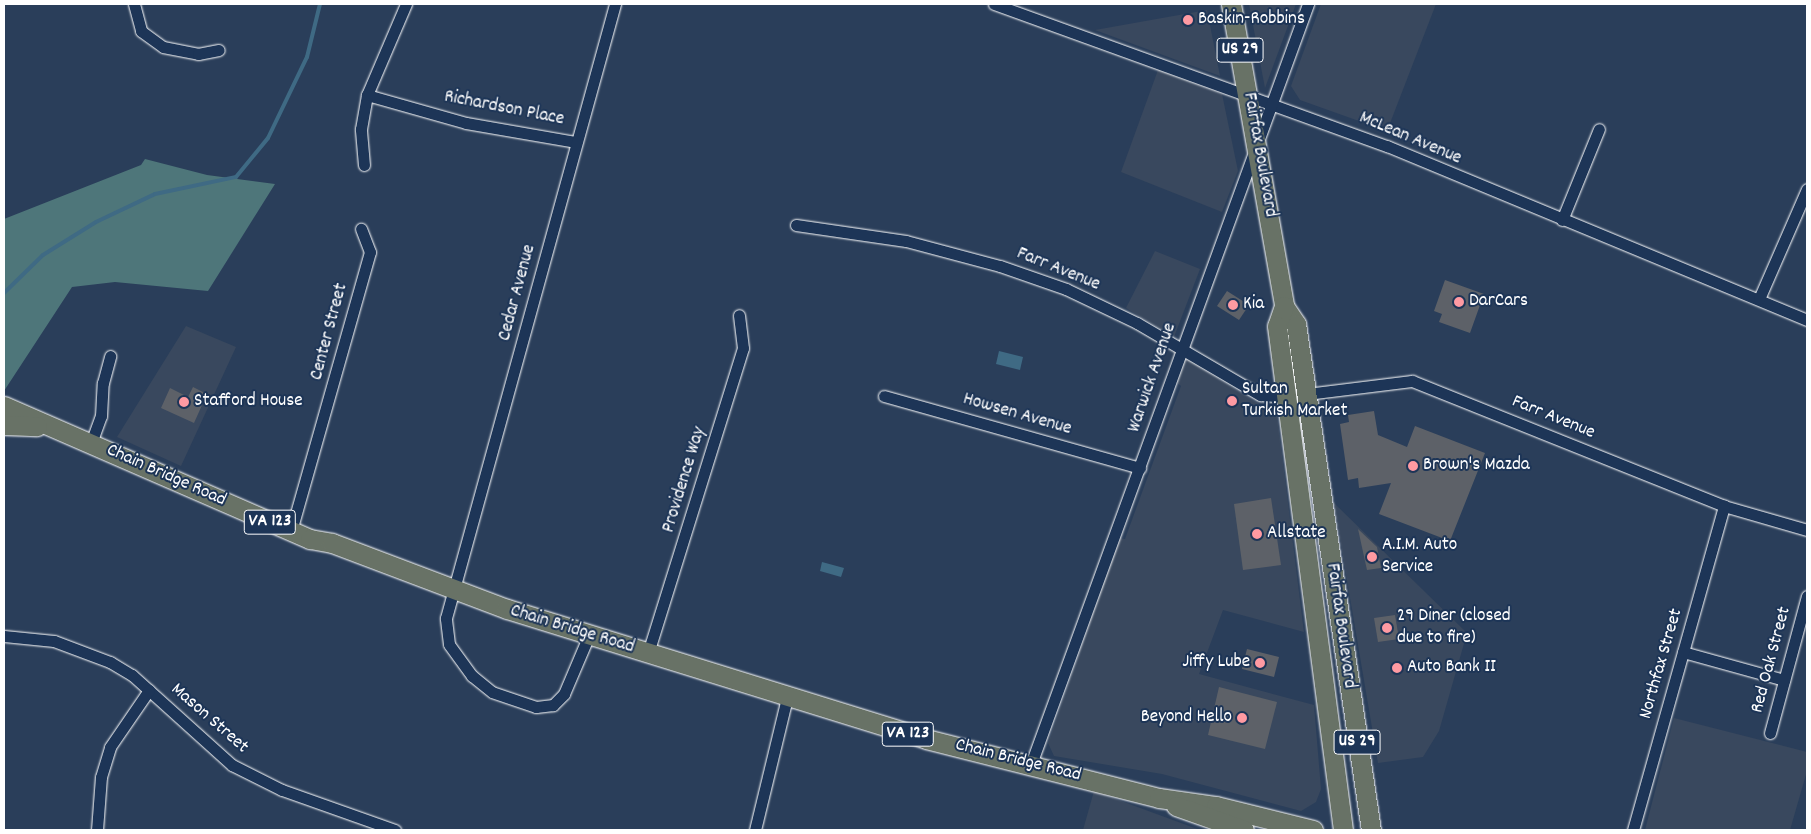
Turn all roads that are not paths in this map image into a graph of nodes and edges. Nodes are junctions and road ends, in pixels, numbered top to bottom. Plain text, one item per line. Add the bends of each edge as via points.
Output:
1 (134, 4) edge
2 (406, 4) edge
3 (615, 4) edge
4 (994, 4) edge
5 (1230, 4) edge
6 (1308, 4) edge
7 (219, 50) dead end
8 (367, 95) junction
9 (1248, 95) junction
10 (1272, 103) junction
11 (1599, 129) dead end
12 (576, 142) junction
13 (1256, 142) junction
14 (364, 165) dead end
15 (1807, 189) edge
16 (1562, 220) junction
17 (796, 225) dead end
18 (361, 229) dead end
19 (1759, 299) junction
20 (1284, 306) junction
21 (740, 315) dead end
22 (1807, 320) edge
23 (1183, 347) junction
24 (110, 356) dead end
25 (1306, 394) junction
26 (884, 396) dead end
27 (1287, 397) junction
28 (4, 406) edge
29 (4, 425) edge
30 (63, 431) junction
31 (91, 443) junction
32 (1140, 468) junction
33 (1724, 506) junction
34 (1807, 530) edge
35 (291, 531) junction
36 (454, 591) junction
37 (1807, 596) edge
38 (589, 635) junction
39 (4, 636) edge
40 (1683, 652) junction
41 (648, 653) junction
42 (1784, 680) junction
43 (149, 690) junction
44 (788, 698) junction
45 (1770, 733) dead end
46 (1031, 764) junction
47 (1160, 798) junction
48 (97, 830) edge
49 (395, 830) edge
50 (755, 830) edge
51 (1244, 830) edge
52 (1313, 830) edge
53 (1343, 830) edge
54 (1371, 830) edge
55 (1633, 830) edge

1 - 7 street via 138,26 157,44 198,54
2 - 8 street
3 - 12 street, Cedar Avenue
4 - 9 street, McLean Avenue
5 - 9 main road, Fairfax Boulevard / US 29
6 - 10 street, Warwick Avenue
8 - 12 street, Richardson Place via 466,123
8 - 14 street via 361,129
9 - 10 street, McLean Avenue
9 - 13 main road, Fairfax Boulevard / US 29
10 - 13 street, Warwick Avenue
10 - 16 street, McLean Avenue via 1387,146
11 - 16 street
12 - 36 street, Cedar Avenue
13 - 20 main road, Fairfax Boulevard / US 29
13 - 23 street, Warwick Avenue
15 - 19 street
16 - 19 street, McLean Avenue
17 - 23 street, Farr Avenue via 906,241 1000,266 1073,292
18 - 35 street, Center Street via 370,252
19 - 22 street, McLean Avenue
20 - 25 main road, Fairfax Boulevard / US 29 via 1296,324
20 - 27 main road, Fairfax Boulevard / US 29 via 1277,326
21 - 41 street, Providence Way via 743,348
23 - 27 street, Farr Avenue via 1260,395
23 - 32 street, Warwick Avenue
24 - 31 street via 103,383 101,416
25 - 33 street, Farr Avenue via 1412,382
25 - 54 main road, Fairfax Boulevard / US 29
26 - 32 street, Howsen Avenue
27 - 53 main road, Fairfax Boulevard / US 29
28 - 30 main road, Chain Bridge Road / VA 123
29 - 30 main road
30 - 31 main road, Chain Bridge Road / VA 123
31 - 35 main road, Chain Bridge Road / VA 123
32 - 46 street, Warwick Avenue
33 - 34 street, Farr Avenue
33 - 40 street, Northfax Street
35 - 36 main road, Chain Bridge Road / VA 123
36 - 38 main road, Chain Bridge Road / VA 123
36 - 38 street, Cedar Avenue via 446,618 449,644 484,687 530,706 544,708 560,700
37 - 42 street, Red Oak Street
38 - 41 main road, Chain Bridge Road / VA 123
39 - 43 street, Mason Street via 54,641 90,652 132,675
40 - 42 street
40 - 55 street, Northfax Street
41 - 44 main road, Chain Bridge Road / VA 123
42 - 45 street, Red Oak Street
43 - 48 street via 110,747 101,777
43 - 49 street, Mason Street via 232,765 282,790
44 - 46 main road, Chain Bridge Road / VA 123 via 926,739
44 - 50 street
46 - 47 main road, Chain Bridge Road / VA 123
47 - 51 main road, Chain Bridge Road / VA 123
47 - 52 main road, Chain Bridge Road / VA 123 via 1224,807

